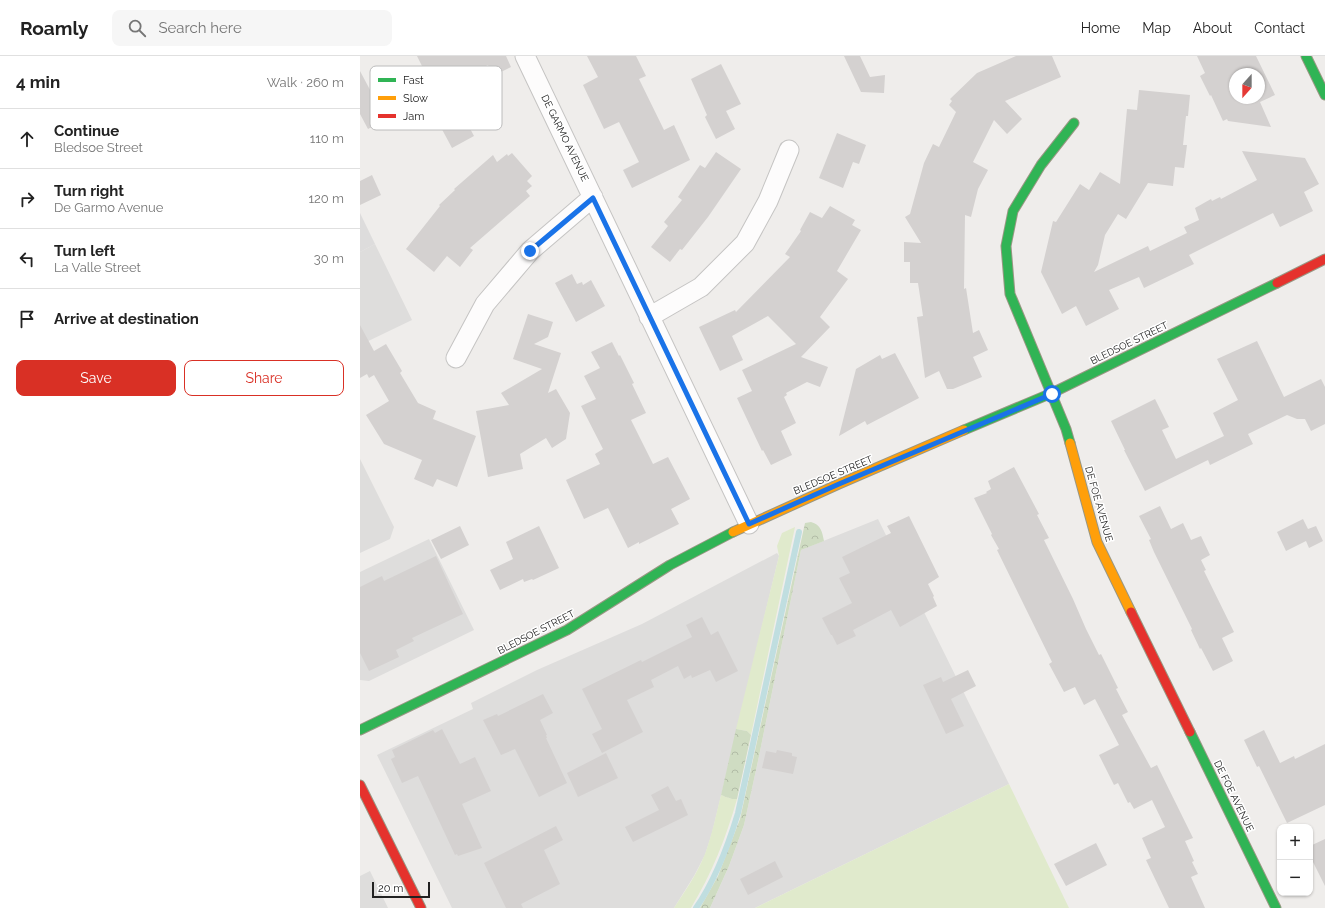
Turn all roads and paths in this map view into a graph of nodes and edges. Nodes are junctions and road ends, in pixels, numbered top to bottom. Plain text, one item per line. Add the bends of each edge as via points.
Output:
1 (525, 56) edge
2 (1306, 56) edge
3 (1325, 95) edge
4 (1074, 123) dead end
5 (789, 150) dead end
6 (593, 198) junction
7 (1325, 259) edge
8 (649, 316) junction
9 (456, 358) dead end
10 (1052, 394) junction
11 (749, 524) junction
12 (360, 730) edge
13 (360, 785) edge
14 (421, 908) edge
15 (1276, 908) edge

1 - 6 street, DE GARMO AVENUE
2 - 3 street
4 - 10 street, DE FOE AVENUE via 1041,165 1013,211 1006,246 1010,294
5 - 8 street via 768,201 746,243 701,287
6 - 8 street, DE GARMO AVENUE
6 - 9 street via 530,251 485,304
7 - 10 street, BLEDSOE STREET
8 - 11 street, DE GARMO AVENUE
10 - 11 street, BLEDSOE STREET
10 - 15 street, DE FOE AVENUE via 1066,429 1097,542
11 - 12 street, BLEDSOE STREET via 670,565 567,630
13 - 14 street

